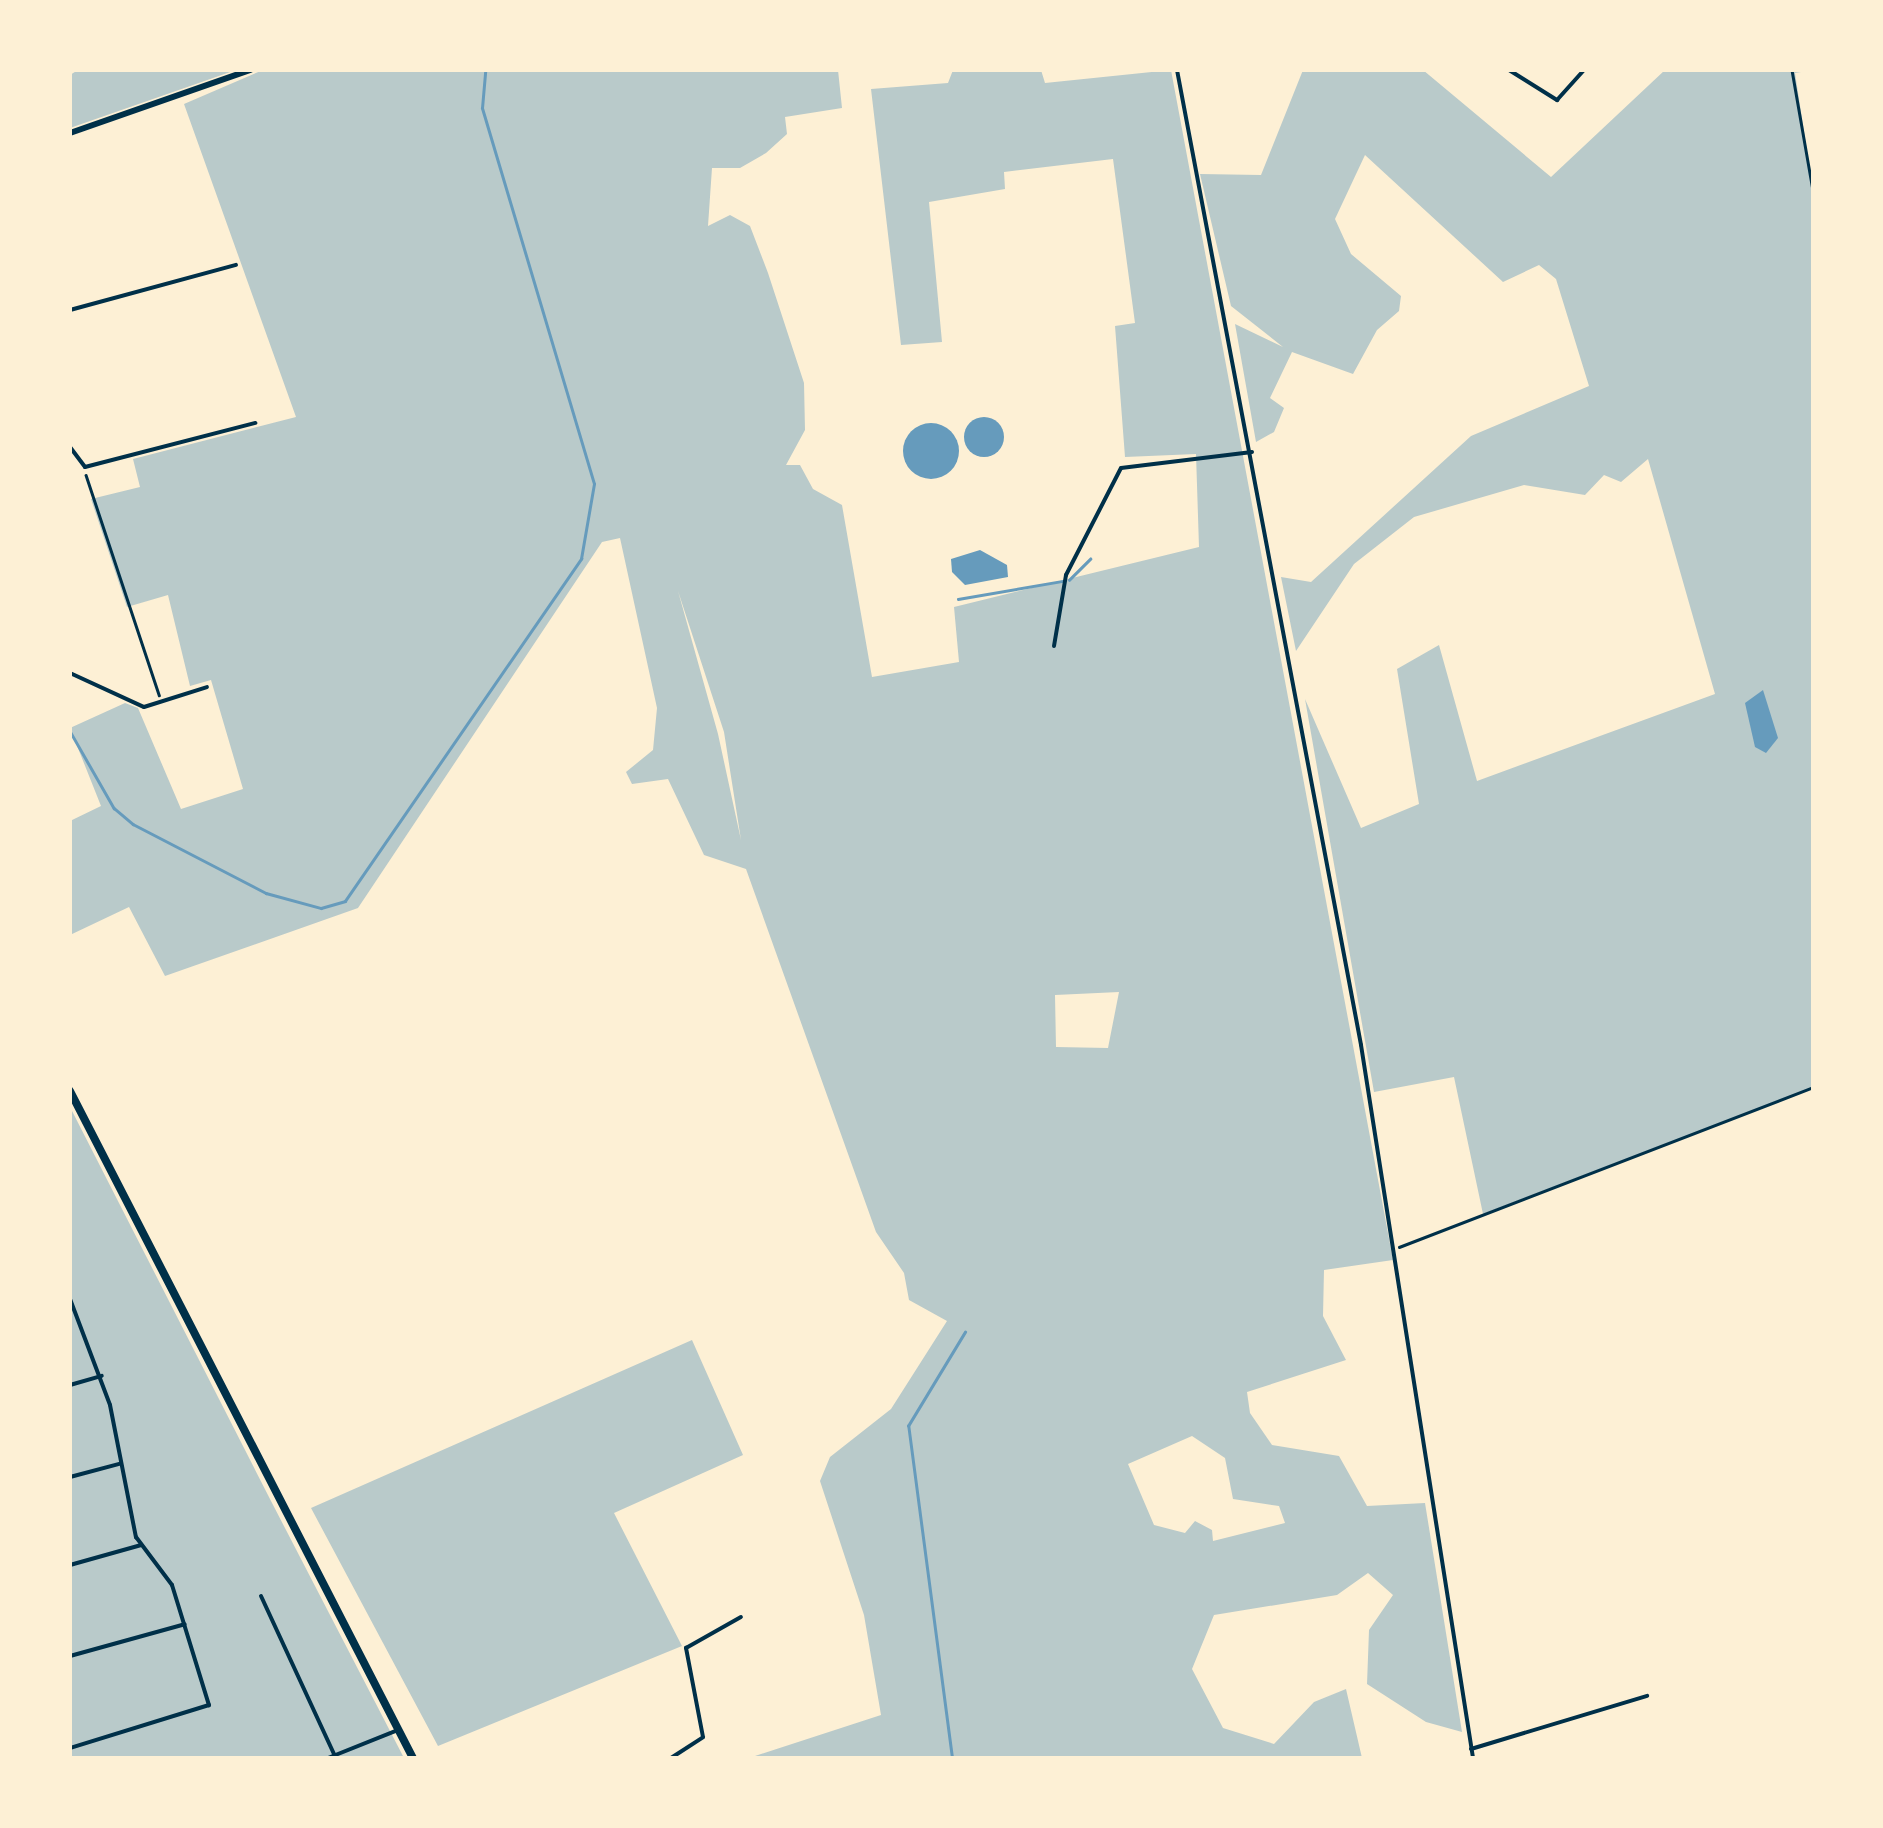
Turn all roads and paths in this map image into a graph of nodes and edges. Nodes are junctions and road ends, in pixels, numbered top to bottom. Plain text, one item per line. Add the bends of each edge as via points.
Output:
1 (1177, 70) edge
2 (1508, 70) edge
3 (1584, 70) edge
4 (1792, 70) edge
5 (244, 71) edge
6 (70, 133) edge
7 (1813, 190) edge
8 (236, 265) dead end
9 (70, 310) edge
10 (256, 423) dead end
11 (70, 447) edge
12 (1252, 452) junction
13 (80, 465) junction
14 (1054, 646) dead end
15 (70, 673) edge
16 (208, 688) dead end
17 (158, 703) junction
18 (1813, 1087) edge
19 (70, 1091) edge
20 (1396, 1249) junction
21 (71, 1301) edge
22 (102, 1376) junction
23 (70, 1385) edge
24 (119, 1464) junction
25 (70, 1477) edge
26 (141, 1545) junction
27 (70, 1565) edge
28 (261, 1596) dead end
29 (741, 1617) dead end
30 (184, 1624) junction
31 (70, 1656) edge
32 (1647, 1696) dead end
33 (398, 1730) junction
34 (70, 1748) edge
35 (1471, 1750) junction
36 (336, 1757) edge
37 (328, 1758) edge
38 (412, 1758) edge
39 (672, 1758) edge
40 (1473, 1758) edge

1 - 12 street
2 - 3 street via 1557,100
4 - 7 path
5 - 6 main road
8 - 9 street
10 - 13 street
11 - 13 street
12 - 14 street via 1121,468 1066,574
12 - 20 street
13 - 17 path
15 - 17 street via 138,706
16 - 17 street
18 - 20 path
19 - 33 highway
20 - 35 street
21 - 22 street
22 - 23 street
22 - 24 street
24 - 25 street
24 - 26 street
26 - 27 street
26 - 30 street via 172,1585
28 - 36 street
29 - 39 street via 686,1648 703,1737
30 - 31 street
30 - 34 street via 208,1705
32 - 35 street
33 - 36 street
33 - 38 highway
35 - 40 street
36 - 37 street

